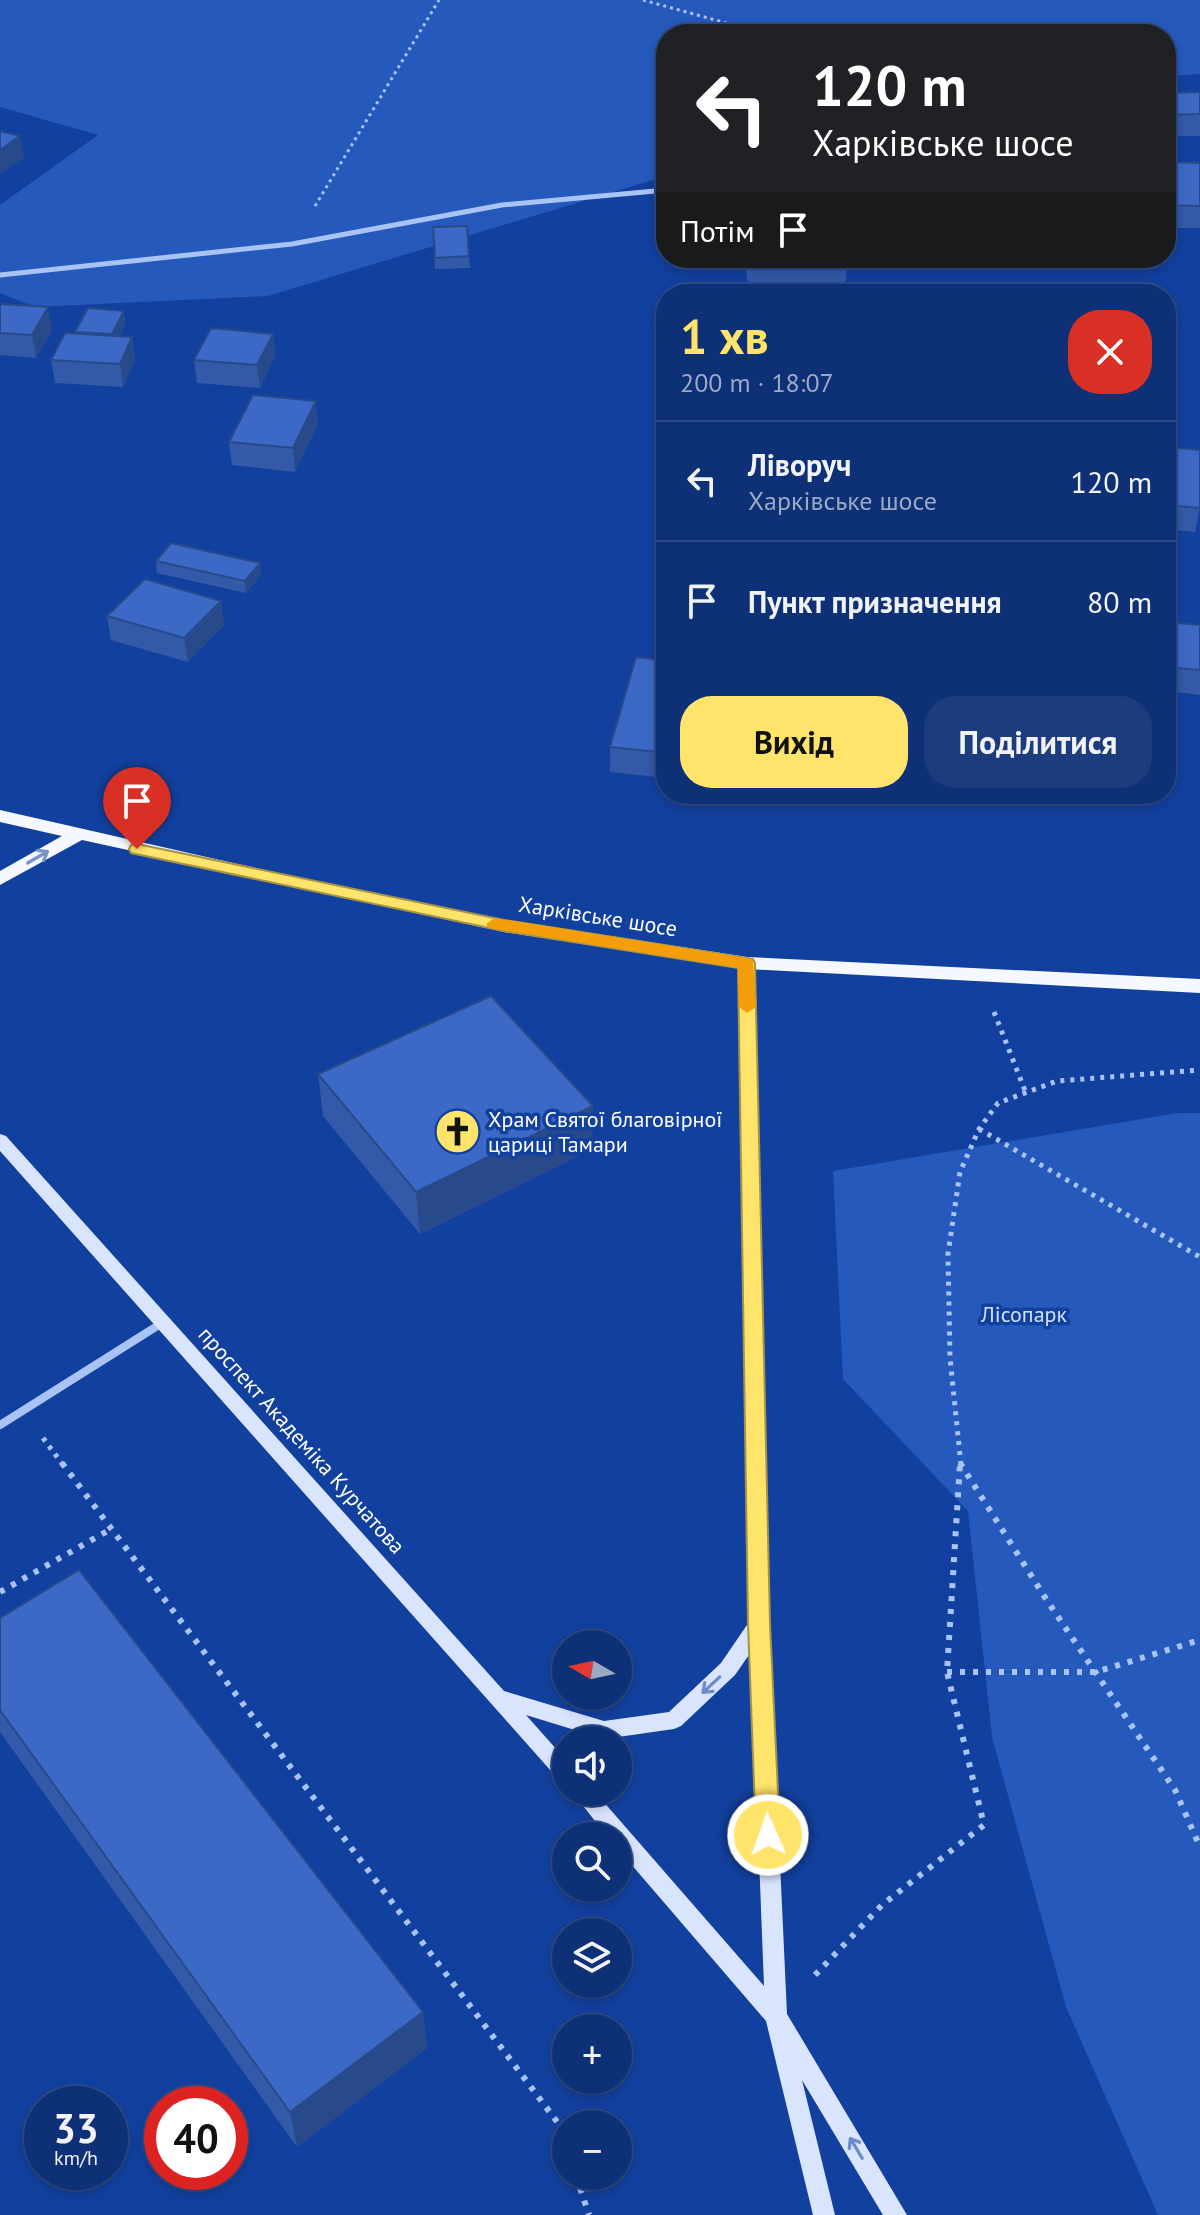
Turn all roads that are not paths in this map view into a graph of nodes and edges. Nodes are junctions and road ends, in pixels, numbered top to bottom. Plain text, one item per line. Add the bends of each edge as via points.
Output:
1 (656, 191) edge
2 (0, 275) edge
3 (0, 816) edge
4 (76, 836) junction
5 (0, 879) edge
6 (747, 963) junction
7 (1200, 986) edge
8 (0, 1140) edge
9 (162, 1323) junction
10 (0, 1425) edge
11 (759, 1624) junction
12 (501, 1699) junction
13 (552, 1758) edge
14 (594, 1806) edge
15 (776, 2016) junction
16 (824, 2215) edge
17 (896, 2215) edge

1 - 2 street via 502,205 292,244
3 - 4 main road, Харківське шосе
5 -> 4 main road
4 - 6 main road, Харківське шосе via 504,926
6 - 7 main road, Харківське шосе
6 - 11 street
8 - 9 street, проспект Академіка Курчатова
9 - 10 street
9 - 12 street, проспект Академіка Курчатова
11 -> 12 street via 728,1669 674,1720 604,1730
11 - 15 street
12 - 13 street, проспект Академіка Курчатова
14 - 15 street
15 - 16 street
17 -> 15 street

